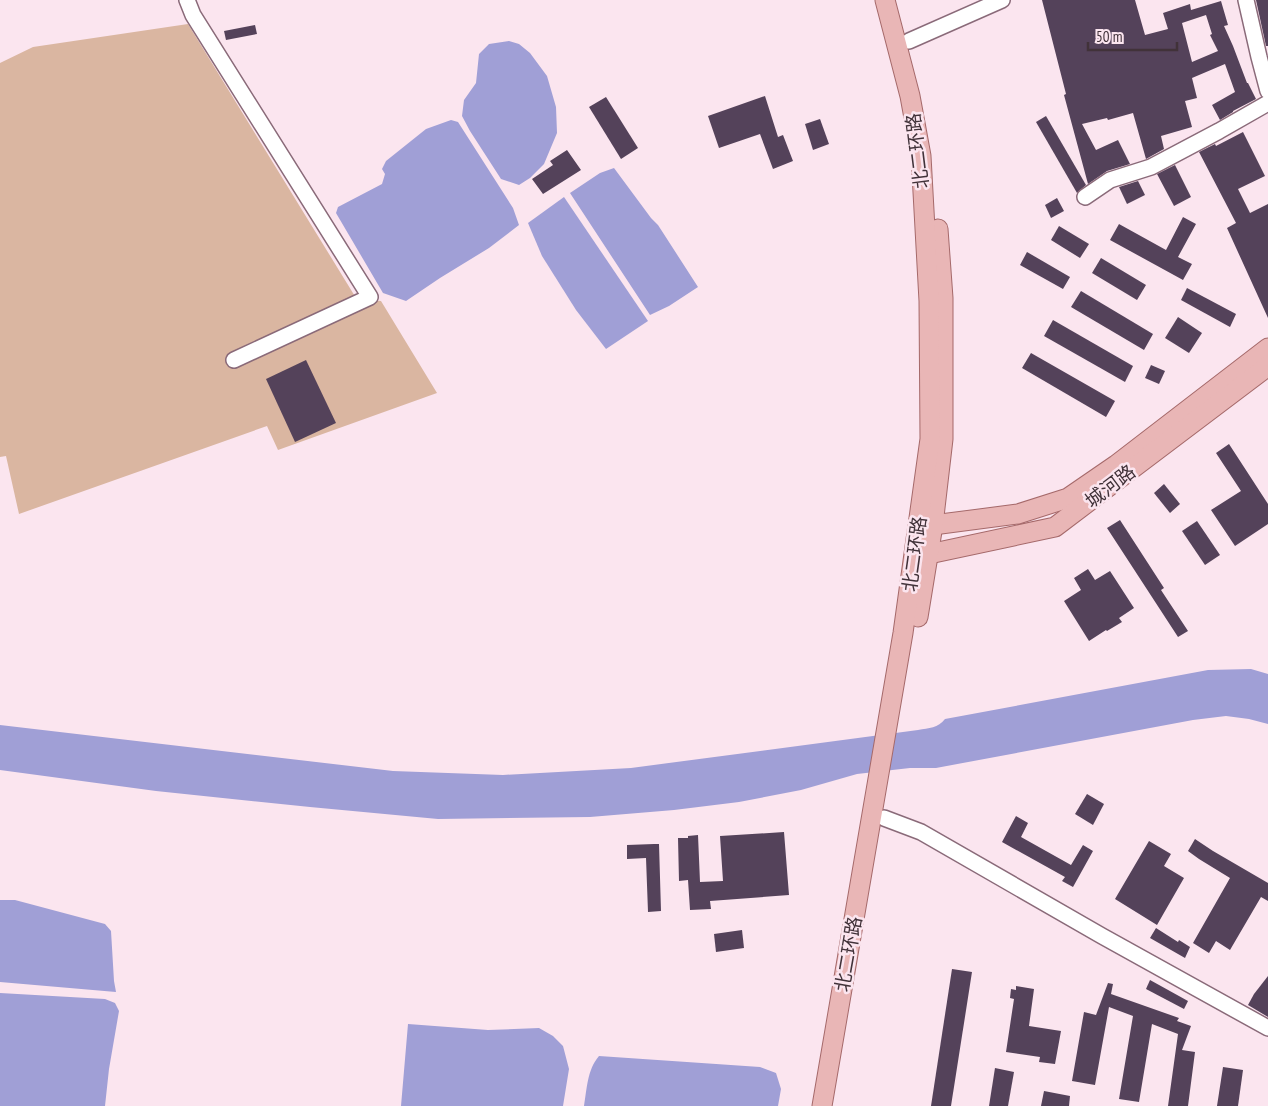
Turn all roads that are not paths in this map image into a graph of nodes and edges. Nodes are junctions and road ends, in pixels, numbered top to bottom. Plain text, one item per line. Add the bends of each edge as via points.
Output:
1 (187, 0) edge
2 (886, 0) edge
3 (899, 0) edge
4 (1002, 0) edge
5 (1246, 0) edge
6 (909, 40) junction
7 (1268, 91) edge
8 (1268, 103) edge
9 (1085, 198) dead end
10 (1268, 348) edge
11 (234, 360) dead end
12 (1268, 366) edge
13 (933, 524) junction
14 (928, 554) junction
15 (895, 718) junction
16 (881, 796) junction
17 (884, 818) junction
18 (1268, 1028) edge
19 (822, 1106) edge
20 (836, 1106) edge

1 - 11 street via 193,15 370,298
2 - 15 main road, 北二环路 via 921,156 929,301 930,439
3 - 6 main road, 北二环路
4 - 6 street
5 - 7 street
6 - 13 main road, 北二环路 via 923,92 932,155 943,298 943,439
8 - 9 street via 1151,167 1110,180
10 - 13 main road, 城河路 via 1068,498 1018,514
12 - 14 main road, 城河路 via 1055,528
13 - 14 main road, 北二环路
14 - 15 main road, 北二环路
15 - 16 main road, 北二环路
16 - 17 main road, 北二环路
16 - 19 main road, 北二环路
17 - 18 street via 921,832
17 - 20 main road, 北二环路

